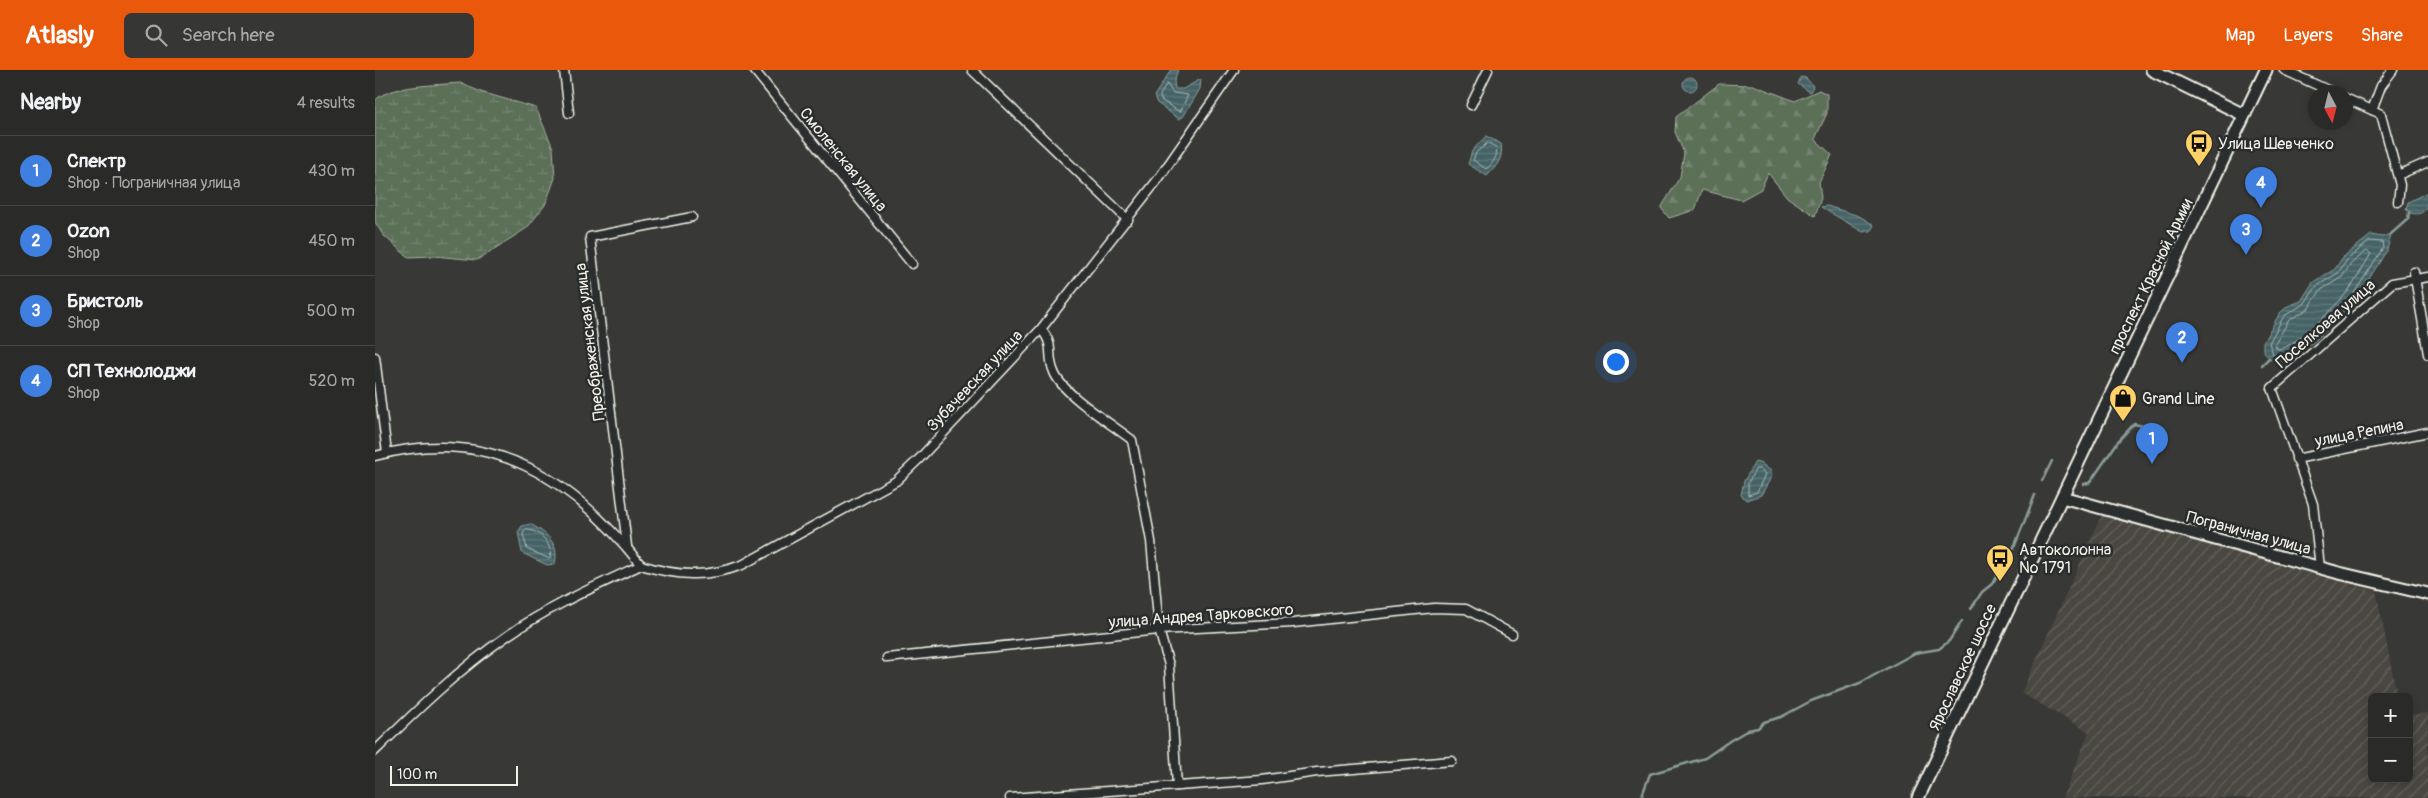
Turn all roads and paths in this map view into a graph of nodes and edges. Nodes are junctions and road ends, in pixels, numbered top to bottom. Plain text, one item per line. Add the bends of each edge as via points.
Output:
1 (564, 70) edge
2 (754, 70) edge
3 (972, 70) edge
4 (1234, 70) edge
5 (1488, 70) edge
6 (2152, 70) edge
7 (2266, 70) edge
8 (2284, 70) edge
9 (2393, 70) edge
10 (2317, 85) edge
11 (2353, 102) edge
12 (1471, 105) dead end
13 (2372, 110) junction
14 (569, 113) dead end
15 (2244, 115) junction
16 (2428, 162) edge
17 (2398, 175) junction
18 (2398, 202) dead end
19 (693, 217) dead end
20 (1128, 220) junction
21 (912, 264) dead end
22 (2414, 275) junction
23 (2428, 277) edge
24 (1041, 329) junction
25 (2428, 354) edge
26 (375, 357) edge
27 (2428, 432) edge
28 (387, 452) junction
29 (375, 456) edge
30 (2296, 459) junction
31 (2062, 497) junction
32 (627, 546) junction
33 (641, 565) junction
34 (2320, 568) junction
35 (2428, 594) edge
36 (1159, 630) junction
37 (1512, 634) dead end
38 (887, 658) dead end
39 (375, 751) edge
40 (1453, 761) dead end
41 (1177, 786) junction
42 (1010, 798) edge
43 (1918, 798) edge

1 - 14 street
2 - 21 street, Смоленская улица
3 - 20 street
4 - 20 street, Зубачевская улица
5 - 12 street
6 - 15 main road
7 - 15 main road, проспект Красной Армии
8 - 10 street
9 - 13 street via 2381,86
11 - 13 street
13 - 17 street via 2381,114
15 - 31 main road, проспект Красной Армии
16 - 17 street
17 - 18 street
19 - 32 street, Преображенская улица via 590,237
20 - 24 street, Зубачевская улица
22 - 23 street, Поселковая улица
22 - 25 street
22 - 30 street, Поселковая улица via 2392,283 2272,388
24 - 33 street, Зубачевская улица via 902,476 875,494 729,570 697,576 665,573
24 - 36 street via 1050,340 1053,371 1063,387 1132,440 1151,542
26 - 28 street
27 - 30 street, улица Репина
28 - 29 street
28 - 32 street via 446,446 470,448 538,471 573,493
30 - 34 street via 2313,504
31 - 34 main road, Пограничная улица
31 - 43 main road, Ярославское шоссе
32 - 33 street
33 - 39 street via 576,596 508,635 456,675
34 - 35 main road, Пограничная улица
36 - 37 street, улица Андрея Тарковского via 1293,623 1434,608 1467,609
36 - 38 street, улица Андрея Тарковского
36 - 41 street via 1169,665
40 - 41 street
41 - 42 street

